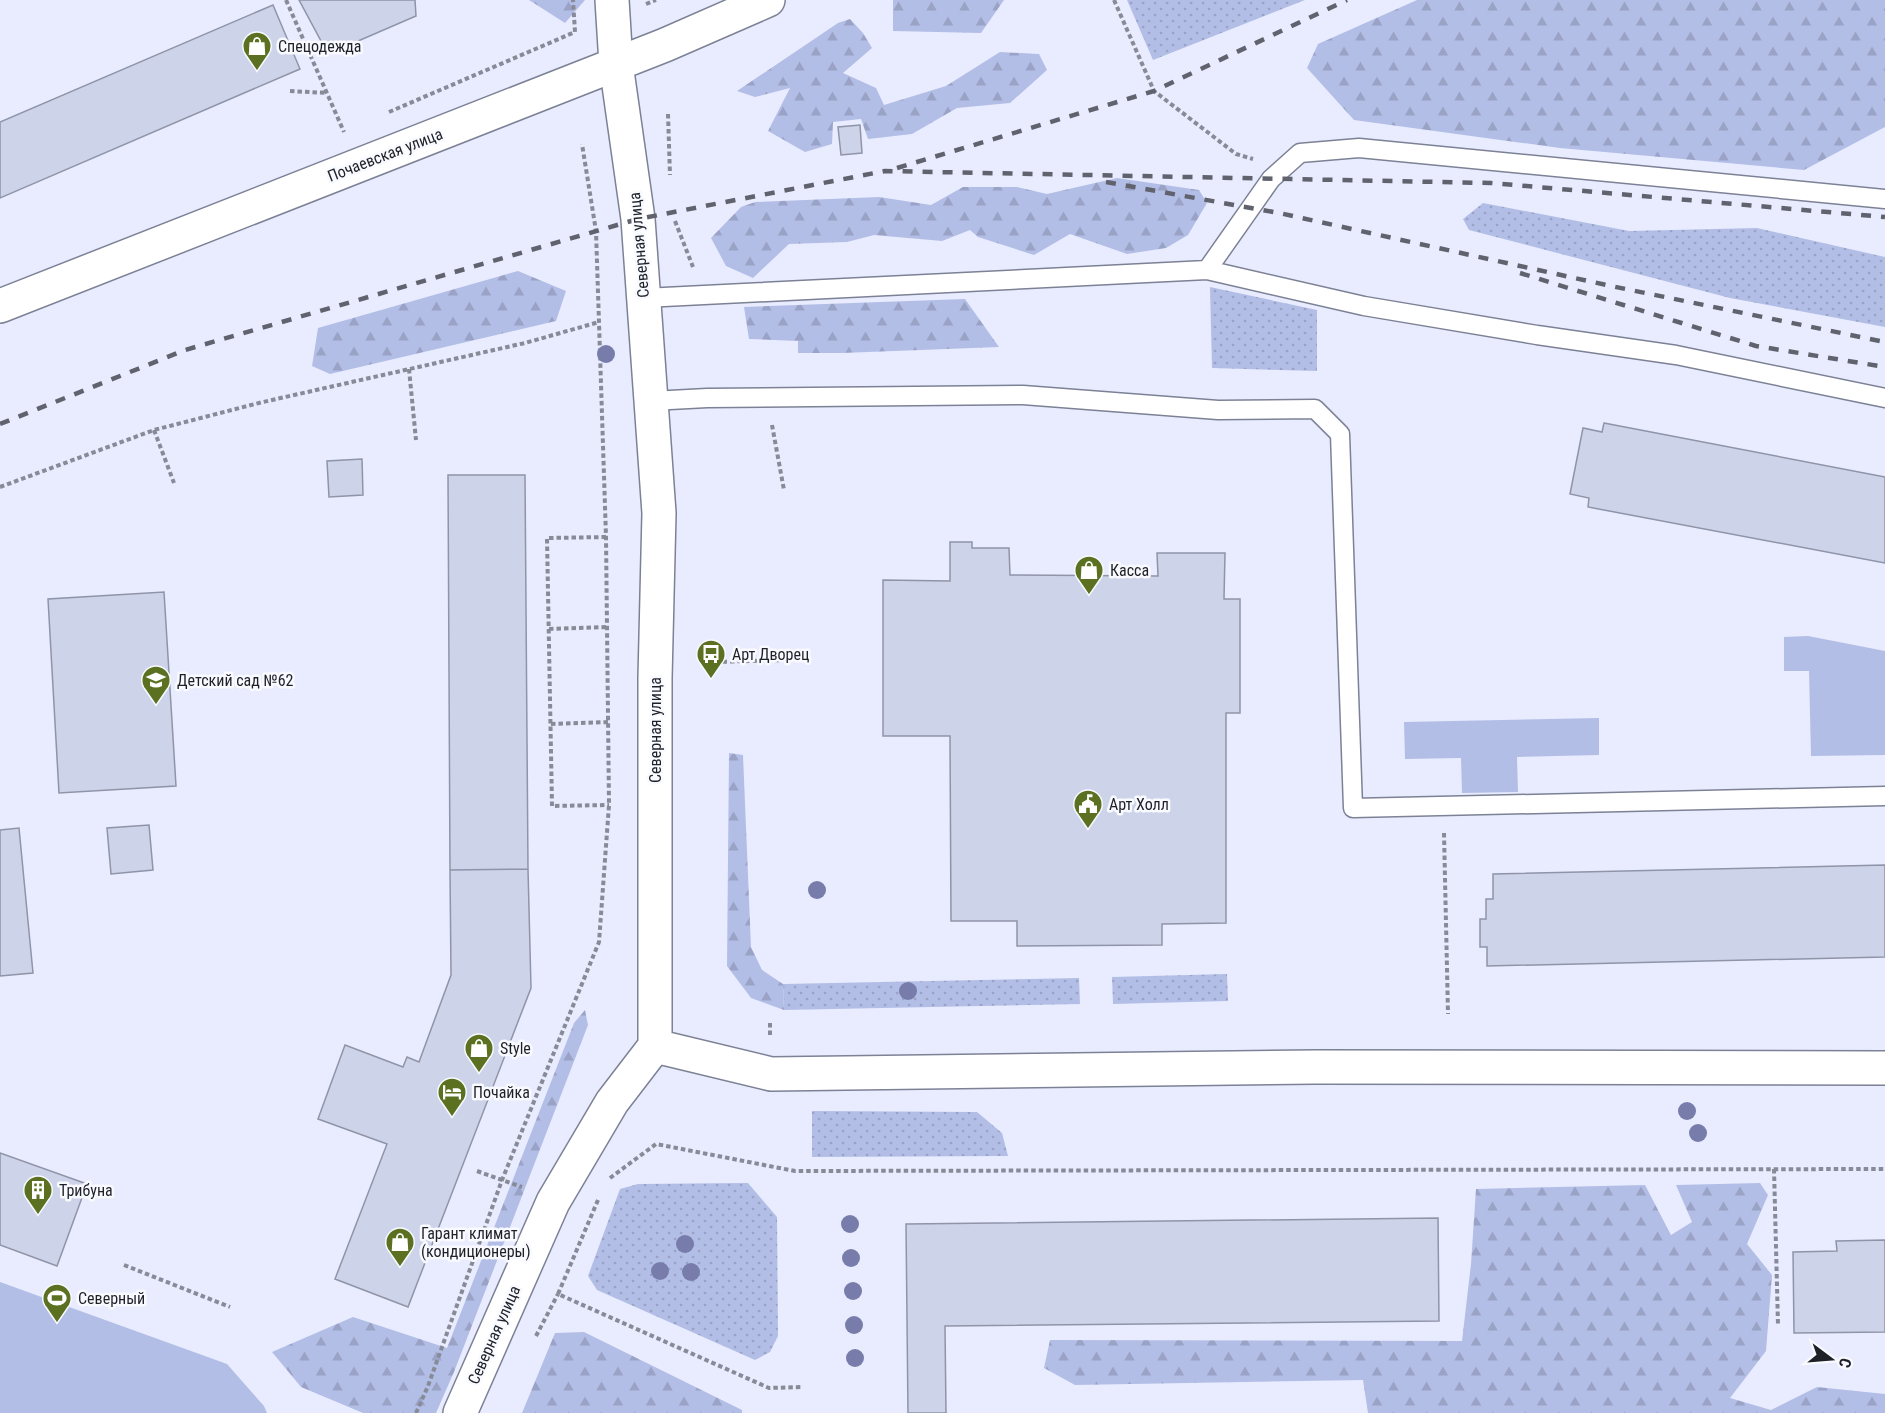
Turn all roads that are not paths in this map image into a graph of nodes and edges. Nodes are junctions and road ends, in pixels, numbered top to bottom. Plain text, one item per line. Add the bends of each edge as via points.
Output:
1 (612, 0) edge
2 (768, 0) edge
3 (615, 64) junction
4 (1885, 199) edge
5 (1207, 270) junction
6 (644, 298) junction
7 (0, 306) edge
8 (1885, 398) edge
9 (651, 401) junction
10 (1885, 796) edge
11 (655, 1046) junction
12 (1885, 1068) edge
13 (460, 1413) edge

1 - 3 street, Северная улица
2 - 3 street, Почаевская улица
3 - 6 street, Северная улица via 638,219
3 - 7 street, Почаевская улица
4 - 5 lane via 1359,148 1300,153 1271,179
5 - 6 lane
5 - 8 lane via 1364,306 1676,355
6 - 9 street, Северная улица
9 - 10 lane via 1023,395 1218,410 1315,409 1340,434 1353,808
9 - 11 street, Северная улица via 659,513
11 - 12 street via 771,1074 1316,1068
11 - 13 street, Северная улица via 612,1102 553,1202

